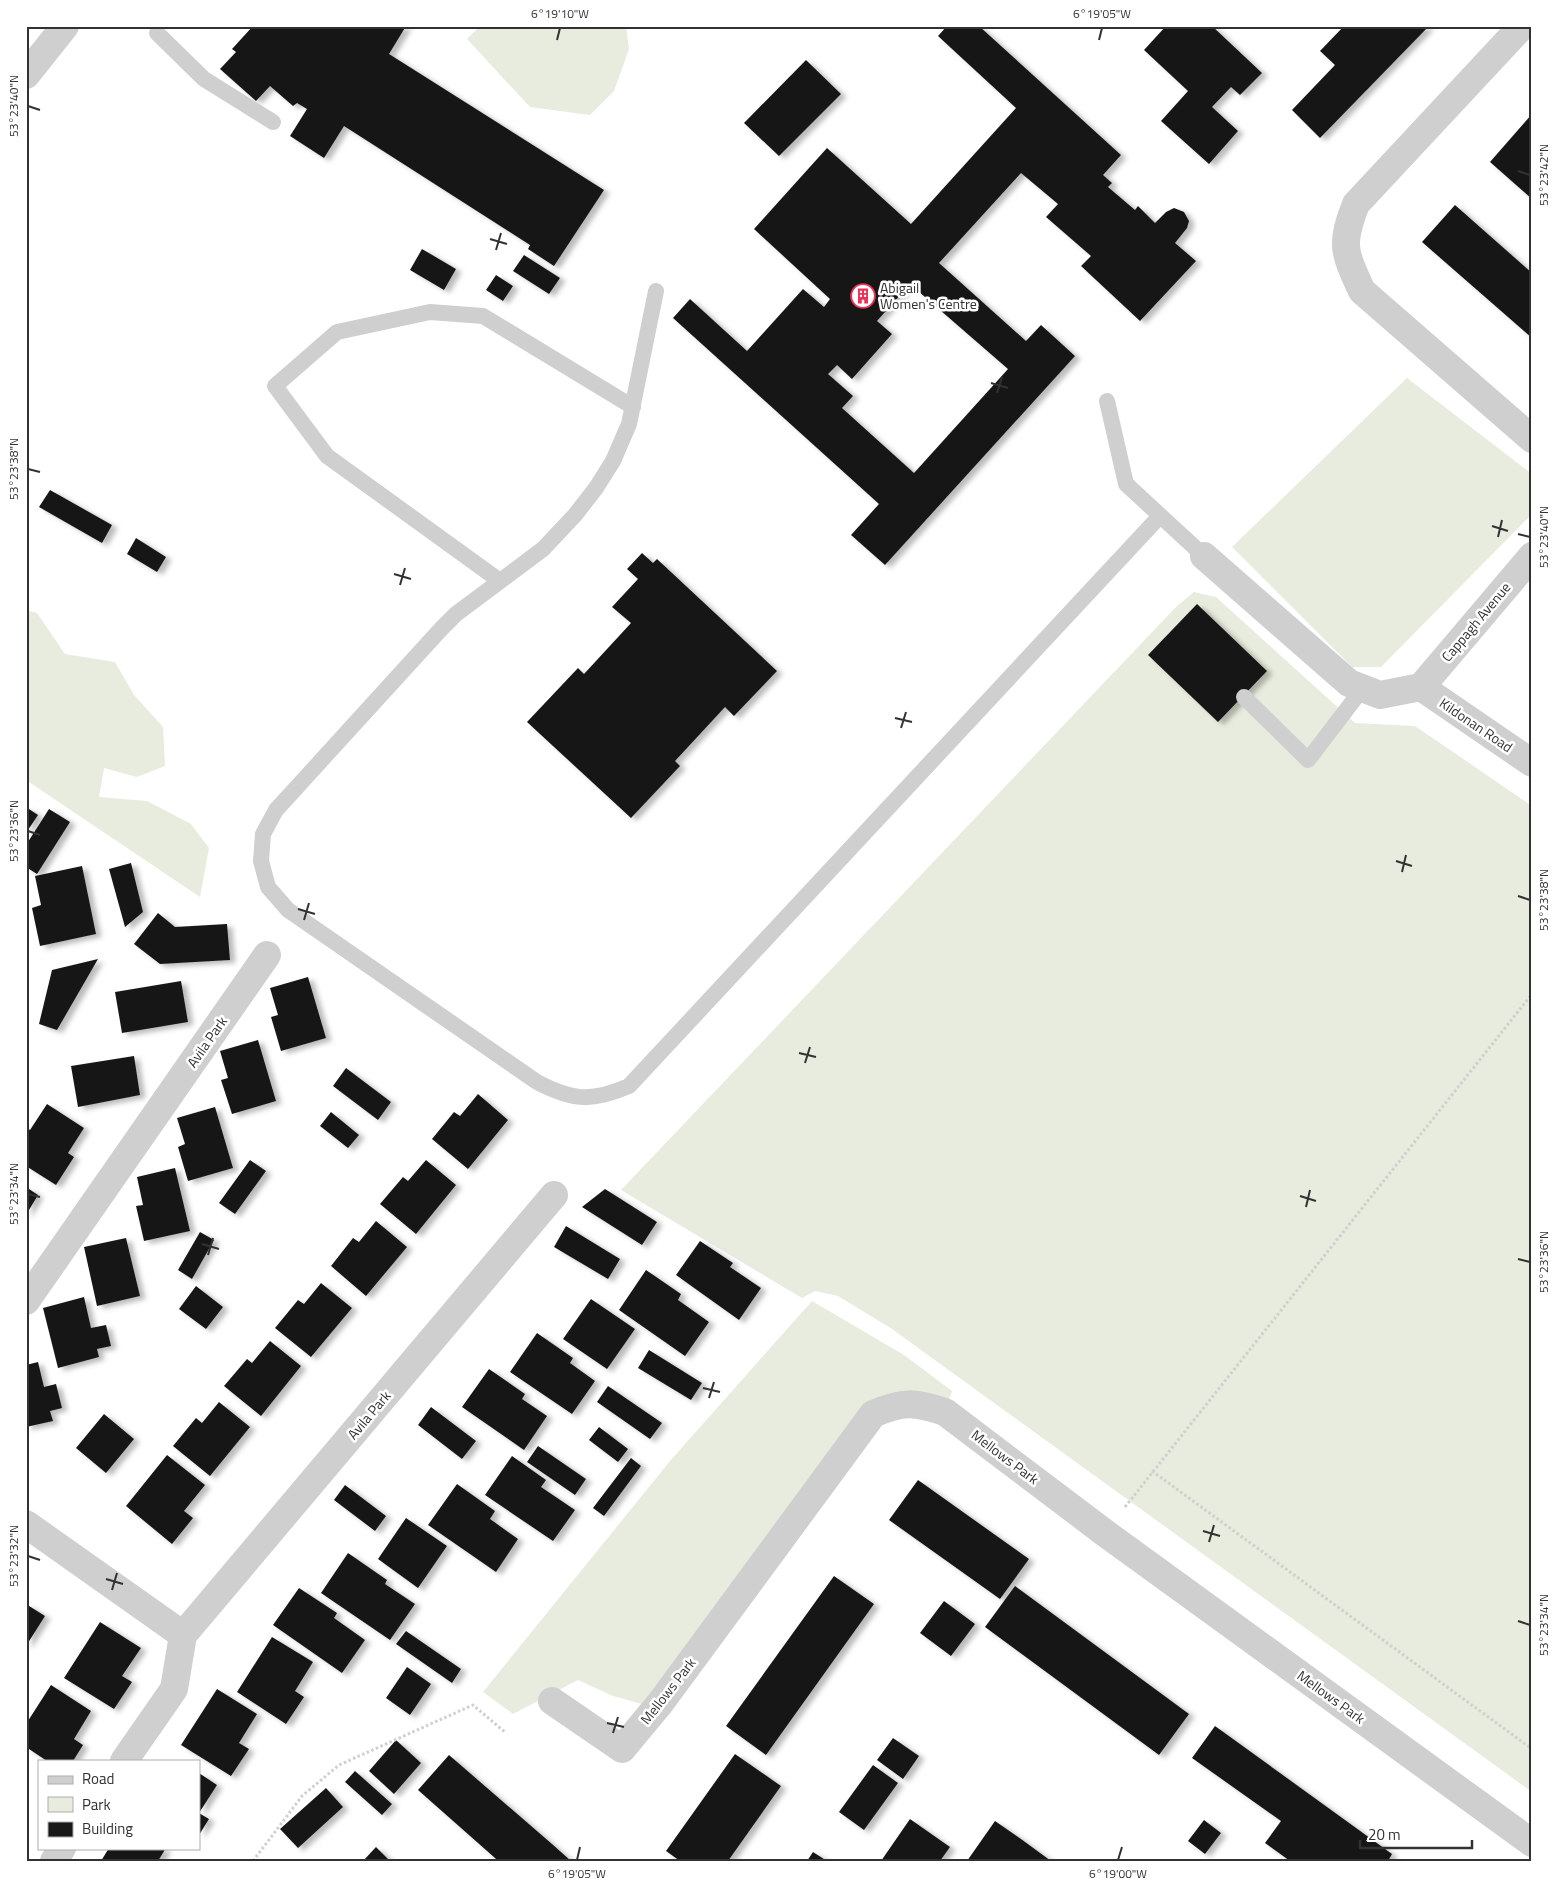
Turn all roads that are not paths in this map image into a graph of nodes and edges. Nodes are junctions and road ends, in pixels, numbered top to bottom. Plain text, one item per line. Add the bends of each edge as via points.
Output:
1 (66, 26) edge
2 (1522, 26) edge
3 (157, 28) edge
4 (26, 75) edge
5 (274, 122) dead end
6 (656, 291) dead end
7 (1107, 401) dead end
8 (633, 407) junction
9 (1532, 439) edge
10 (1160, 516) junction
11 (1204, 556) joint
12 (1532, 556) edge
13 (500, 581) junction
14 (1421, 687) junction
15 (1362, 688) junction
16 (1244, 697) dead end
17 (1532, 763) edge
18 (267, 954) dead end
19 (554, 1195) dead end
20 (26, 1301) edge
21 (26, 1524) edge
22 (183, 1635) junction
23 (552, 1701) dead end
24 (125, 1760) edge
25 (1532, 1843) edge
26 (61, 1850) edge
27 (54, 1861) edge

1 - 4 street
2 - 9 street via 1356,204 1345,231 1347,259 1362,291
3 - 5 lane via 204,79
6 - 8 lane
7 - 10 lane via 1126,484
8 - 13 lane via 613,461 596,488 543,549
8 - 13 lane via 483,316 430,312 337,332 276,386 328,456
10 - 11 lane
10 - 13 lane via 629,1086 607,1096 580,1098 537,1082 288,910 268,887 261,862 263,834 276,810 456,614
11 - 15 street via 1349,684
12 - 14 street, Cappagh Avenue
14 - 15 street via 1380,695
14 - 17 street, Kildonan Road
15 - 16 lane via 1308,760
18 - 20 street, Avila Park
19 - 22 street, Avila Park
21 - 22 street
22 - 24 street via 174,1689
23 - 25 street, Mellows Park via 622,1749 749,1585 873,1414 896,1404 917,1403 946,1412 1105,1533
26 - 27 street

